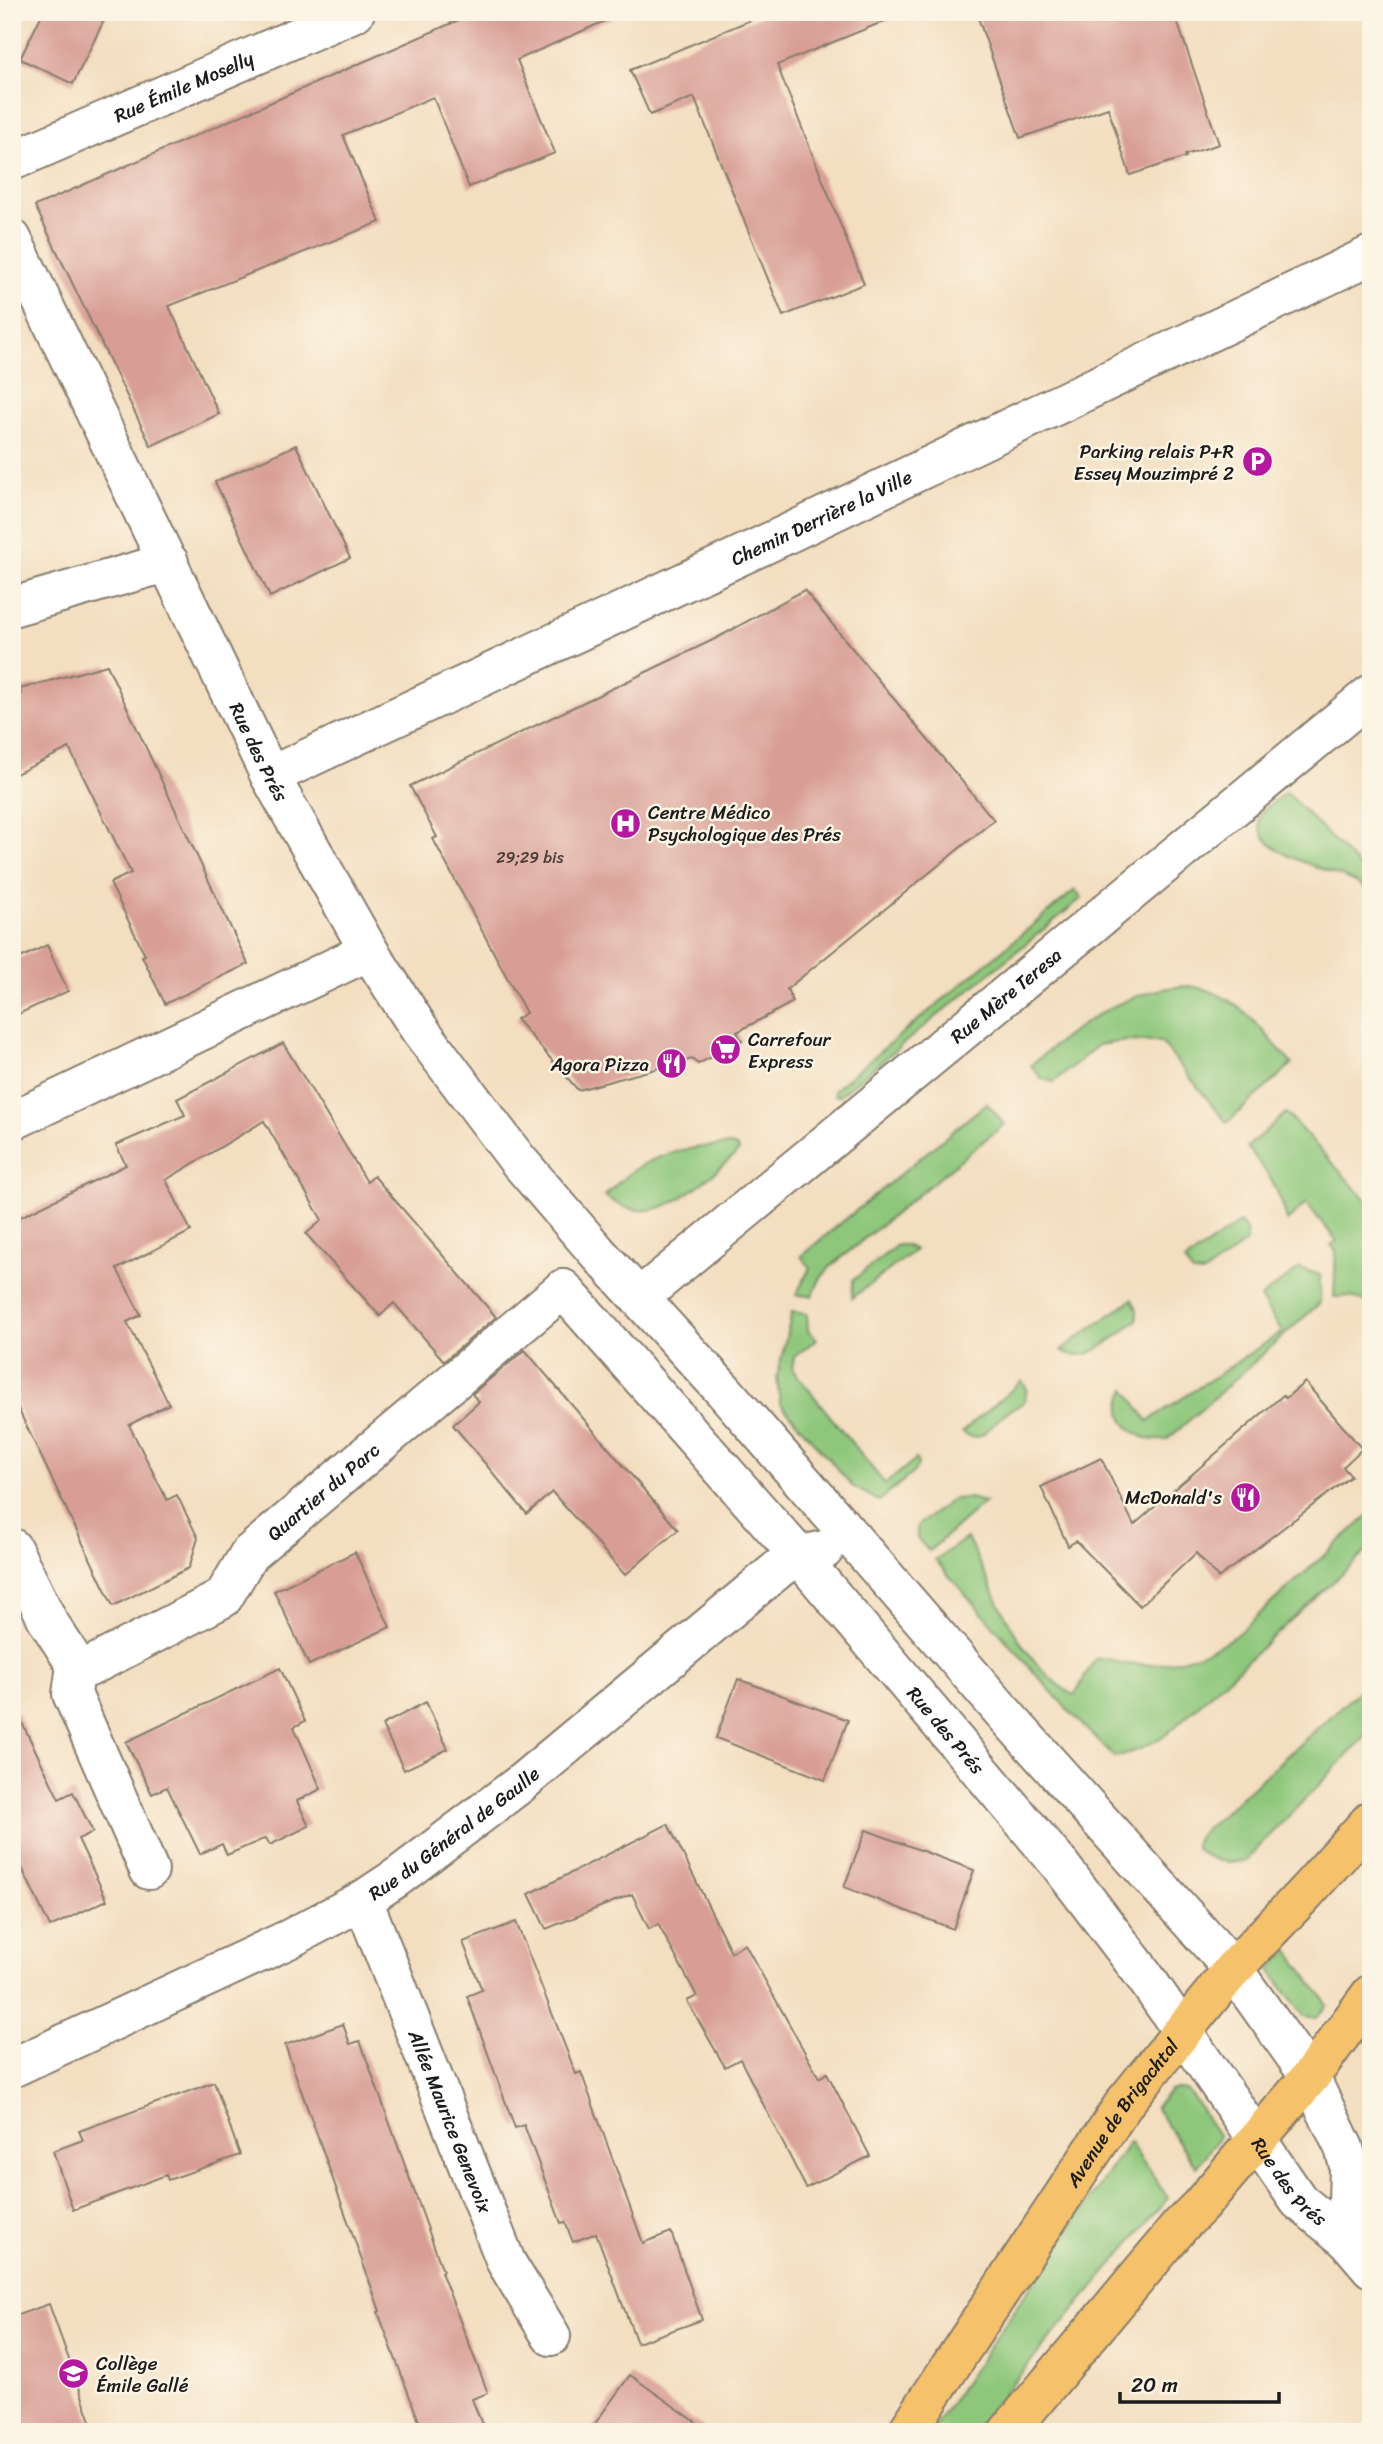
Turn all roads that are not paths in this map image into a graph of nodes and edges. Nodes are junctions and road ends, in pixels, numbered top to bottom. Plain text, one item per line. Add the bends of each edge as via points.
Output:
1 (355, 12) edge
2 (12, 161) edge
3 (12, 239) edge
4 (1371, 255) edge
5 (169, 562) junction
6 (12, 607) edge
7 (1371, 694) edge
8 (270, 776) junction
9 (369, 951) junction
10 (12, 1121) edge
11 (572, 1222) junction
12 (563, 1289) junction
13 (640, 1297) junction
14 (643, 1378) junction
15 (856, 1542) junction
16 (12, 1548) edge
17 (799, 1556) junction
18 (76, 1665) junction
19 (1371, 1820) edge
20 (149, 1870) dead end
21 (363, 1900) junction
22 (1233, 1969) junction
23 (1371, 1994) edge
24 (1182, 2031) junction
25 (12, 2068) edge
26 (1310, 2077) junction
27 (1256, 2139) junction
28 (1359, 2254) edge
29 (551, 2336) dead end
30 (907, 2432) edge
31 (1008, 2432) edge

1 - 2 street, Rue Émile Moselly
3 - 5 street, Rue des Prés
4 - 8 street, Chemin Derrière la Ville
5 - 6 street
5 - 8 street, Rue des Prés
7 - 13 street, Rue Mère Teresa
8 - 9 street, Rue des Prés
9 - 10 street
9 - 11 street, Rue des Prés via 468,1095
11 - 12 street
11 - 13 street, Rue des Prés
12 - 14 street, Rue des Prés
12 - 18 street, Quartier du Parc via 249,1554 223,1598 87,1668
13 - 14 street
13 - 15 street, Rue des Prés
14 - 17 street, Rue des Prés
15 - 17 street, Rue du Général de Gaulle
15 - 22 street, Rue des Prés
16 - 18 street
17 - 21 street, Rue du Général de Gaulle via 755,1587 520,1784
17 - 24 street, Rue des Prés via 1060,1865
18 - 20 street via 72,1694
19 - 22 main road, Avenue de Brigachtal
21 - 25 street, Rue du Général de Gaulle
21 - 29 street, Allée Maurice Genevoix via 506,2262
22 - 24 main road, Avenue de Brigachtal
22 - 26 street, Rue des Prés
23 - 26 main road
24 - 27 street, Rue des Prés
24 - 30 main road, Avenue de Brigachtal via 1125,2102
26 - 27 main road
26 - 28 street, Rue des Prés via 1349,2166
27 - 28 street, Rue des Prés via 1299,2201
27 - 31 main road

